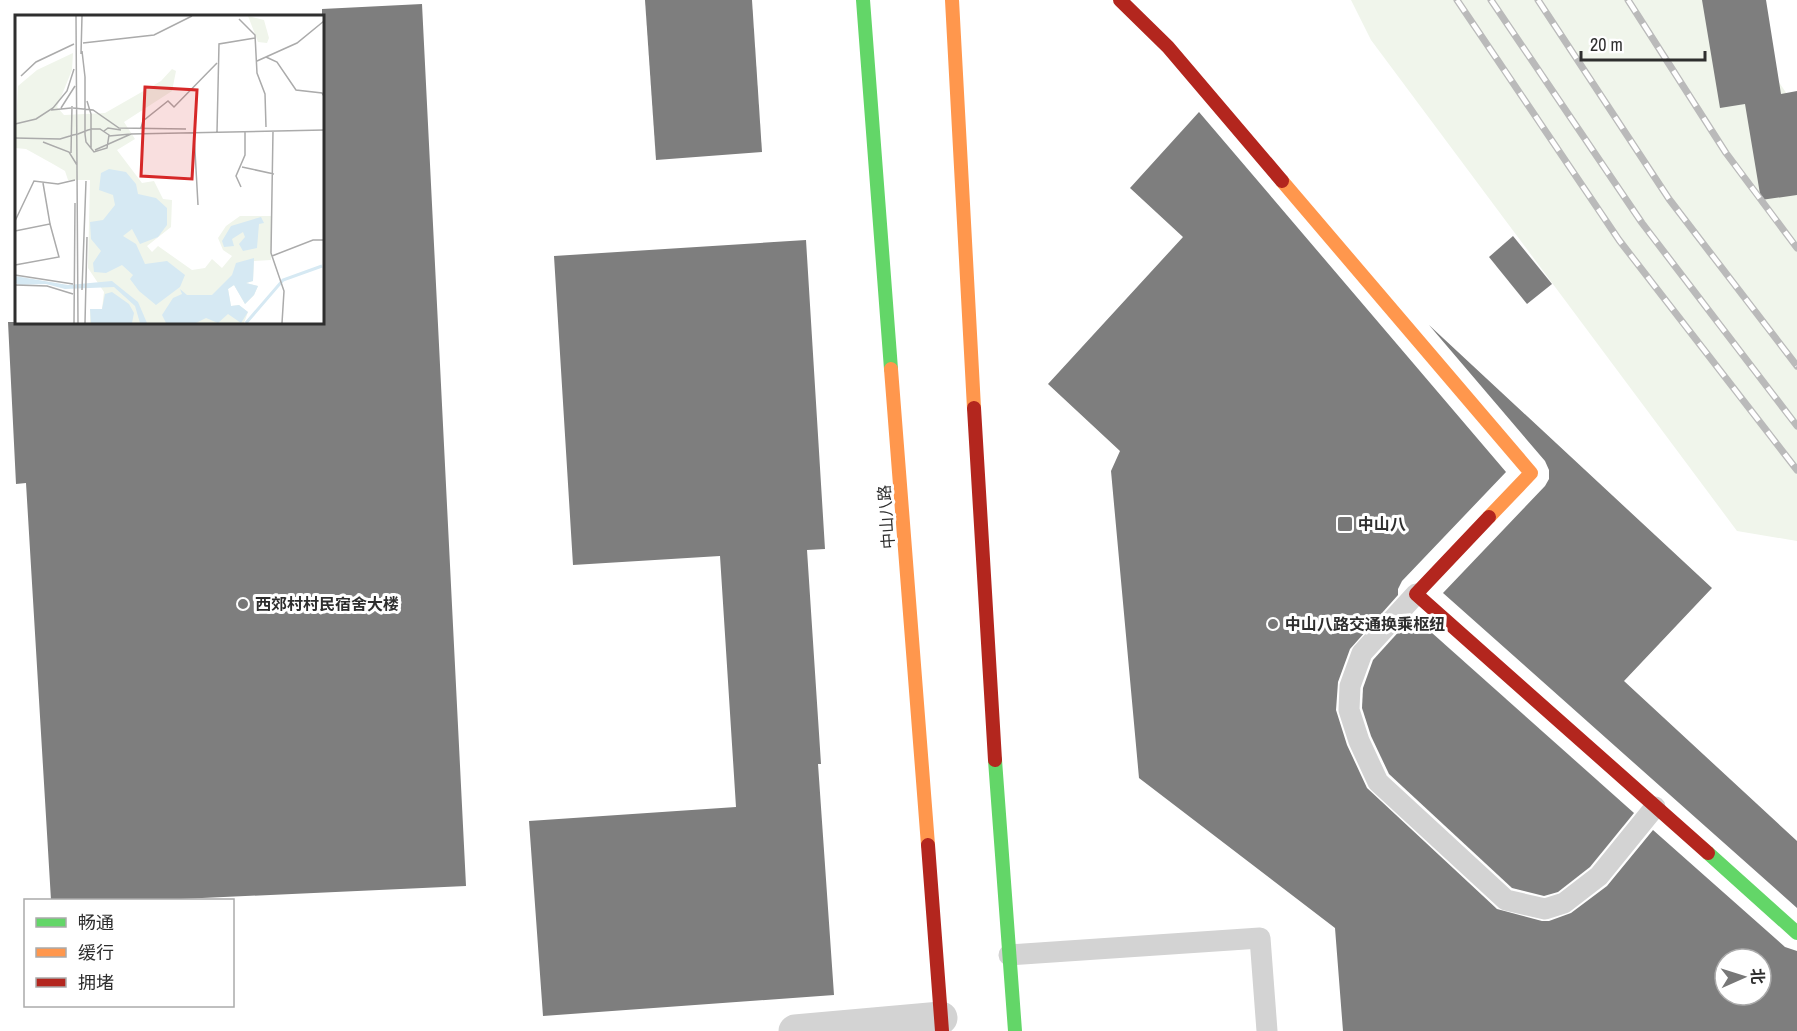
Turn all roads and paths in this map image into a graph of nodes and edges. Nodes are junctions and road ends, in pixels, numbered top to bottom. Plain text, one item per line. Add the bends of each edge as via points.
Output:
1 (863, 0) edge
2 (952, 0) edge
3 (1120, 0) edge
4 (1416, 594) junction
5 (1655, 807) junction
6 (1797, 933) edge
7 (1009, 955) junction
8 (941, 1024) edge
9 (795, 1031) edge
10 (1015, 1031) edge
11 (1267, 1031) edge

1 - 8 main road, 中山八路
2 - 7 main road via 986,636
3 - 4 main road via 1168,47 1531,473
4 - 5 main road
4 - 5 lane via 1362,652 1350,686 1349,710 1378,782 1506,900 1545,909 1564,903 1599,876
5 - 6 main road
7 - 10 main road
7 - 11 lane via 1260,938
8 - 9 street

